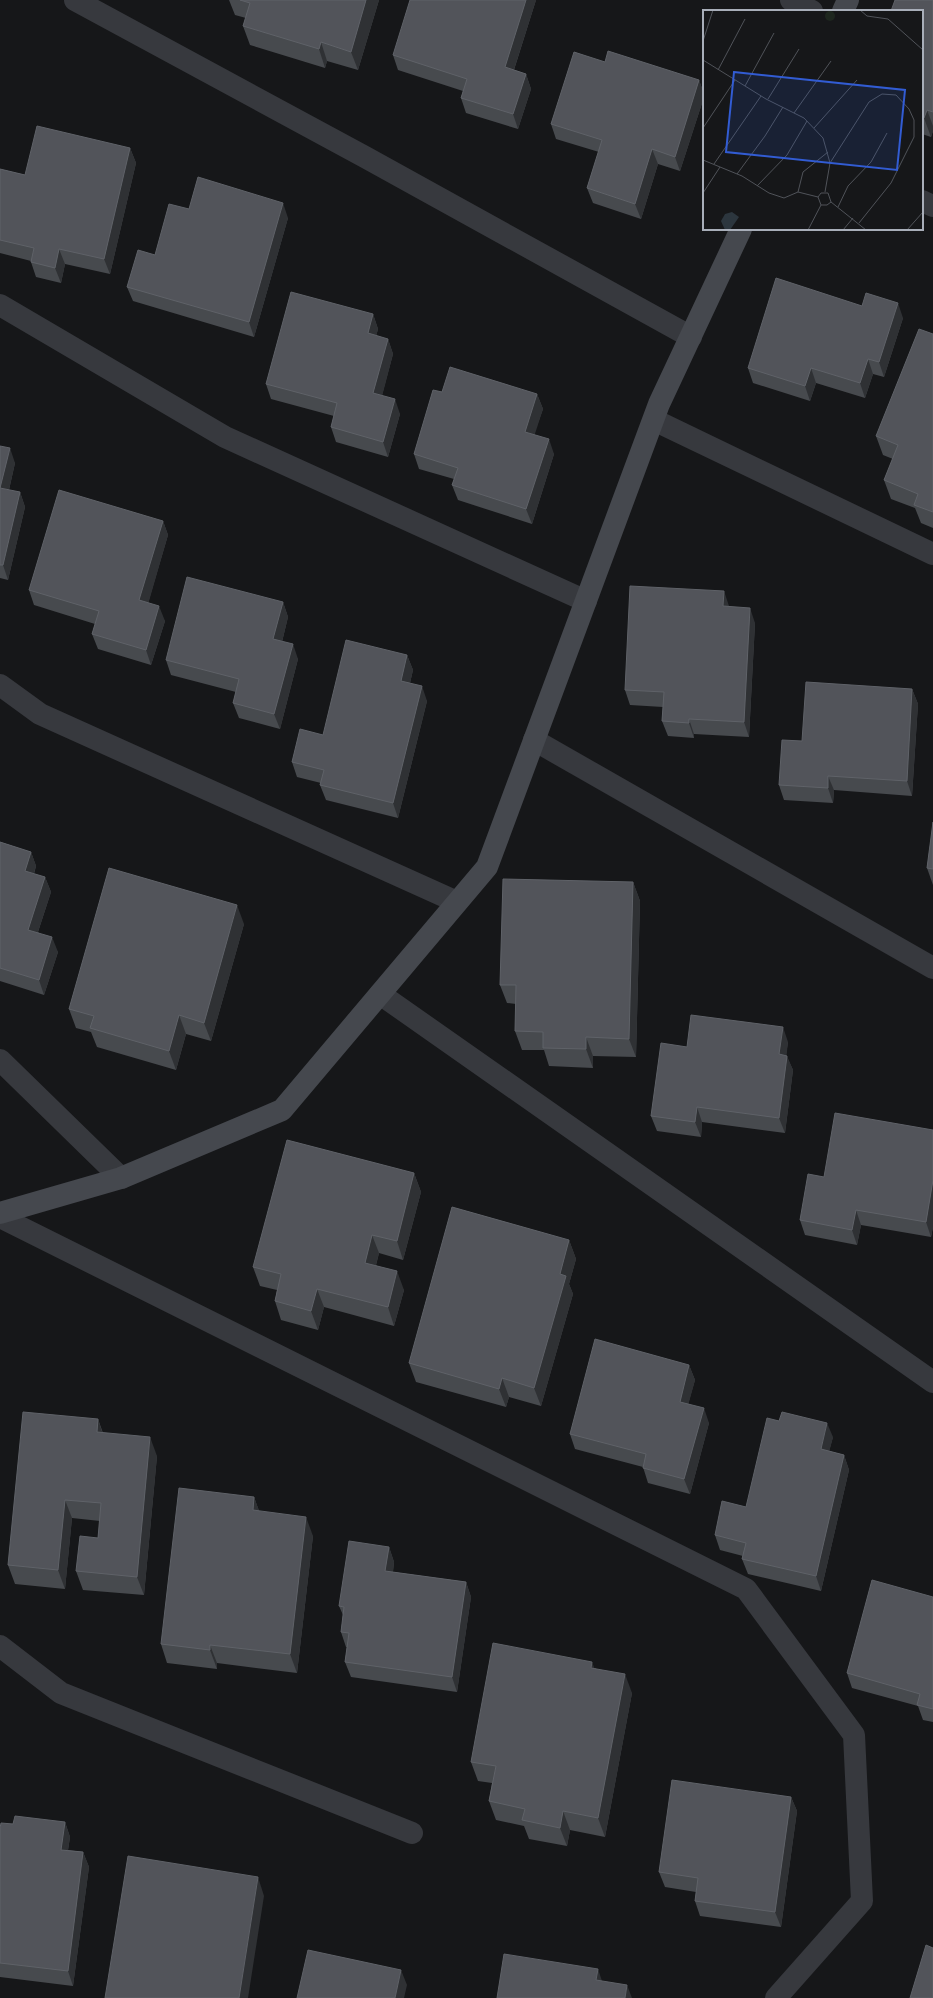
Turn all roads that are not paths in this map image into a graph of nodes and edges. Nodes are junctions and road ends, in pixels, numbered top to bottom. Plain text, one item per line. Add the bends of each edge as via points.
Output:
1 (75, 0) edge
2 (791, 0) edge
3 (848, 0) edge
4 (810, 10) edge
5 (843, 10) edge
6 (923, 201) edge
7 (933, 206) edge
8 (741, 230) edge
9 (0, 305) edge
10 (691, 337) junction
11 (654, 420) junction
12 (933, 554) edge
13 (586, 601) junction
14 (0, 685) edge
15 (534, 740) junction
16 (457, 902) junction
17 (933, 968) edge
18 (380, 994) junction
19 (0, 1060) edge
20 (121, 1178) junction
21 (0, 1213) edge
22 (0, 1217) edge
23 (933, 1382) edge
24 (0, 1646) edge
25 (412, 1833) dead end
26 (776, 1998) edge

1 - 10 street
2 - 4 street
3 - 5 street
6 - 7 street
8 - 10 street
9 - 13 street via 225,437
10 - 11 street
11 - 12 street
11 - 13 street
13 - 15 street
14 - 16 street via 40,714
15 - 16 street via 487,867
15 - 17 street
16 - 18 street
18 - 20 street via 282,1110
18 - 23 street
19 - 20 street
20 - 21 street
22 - 26 street via 746,1589 854,1735 862,1901
24 - 25 street via 61,1693

